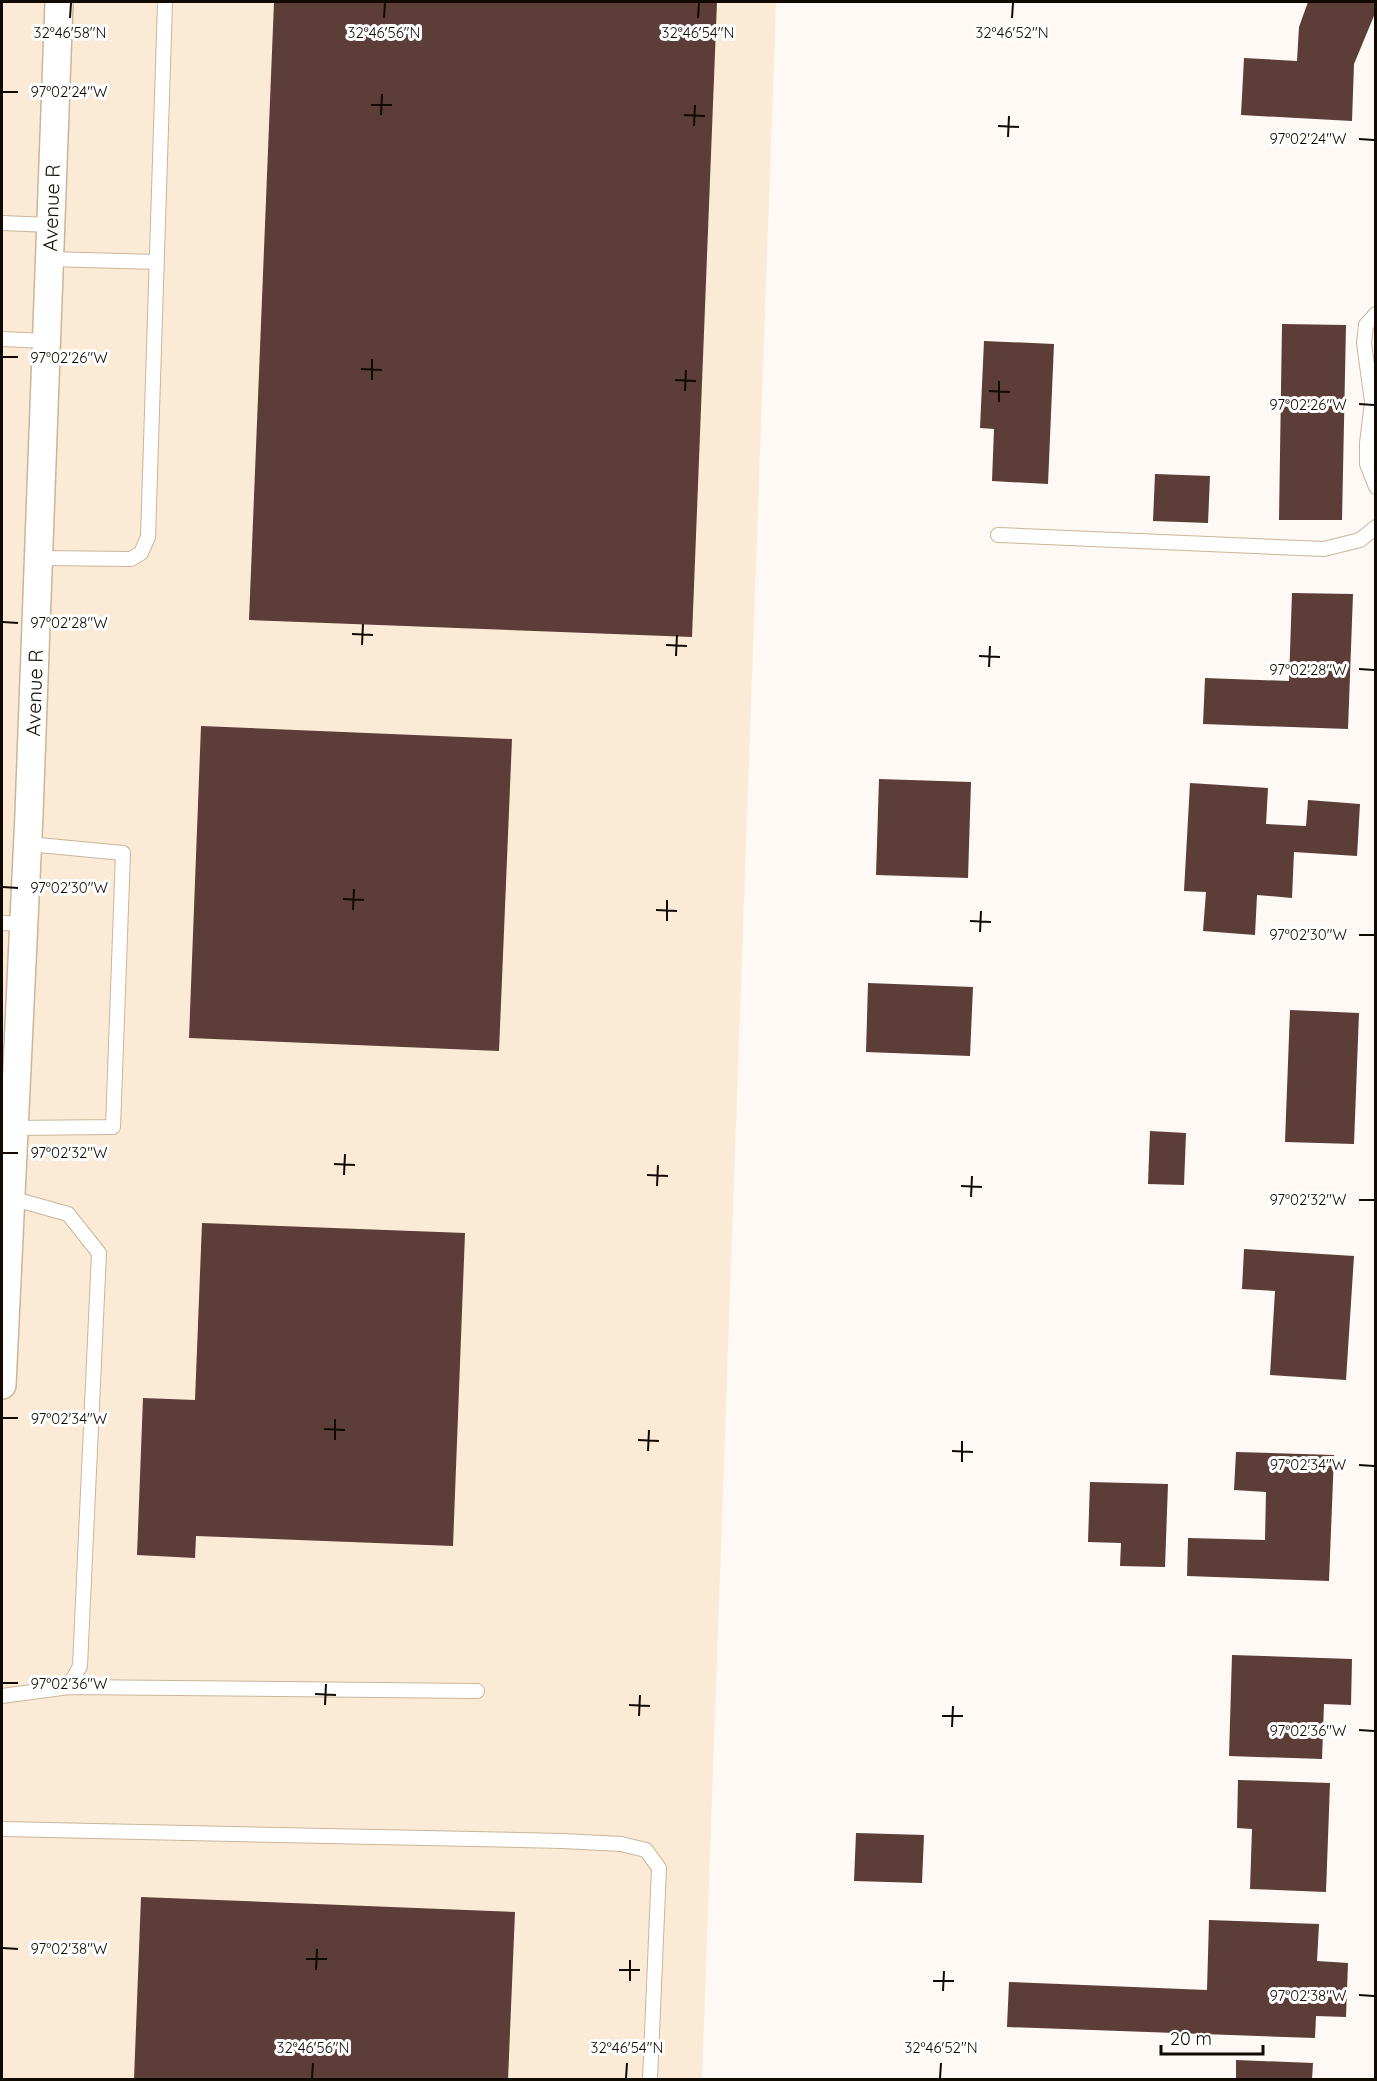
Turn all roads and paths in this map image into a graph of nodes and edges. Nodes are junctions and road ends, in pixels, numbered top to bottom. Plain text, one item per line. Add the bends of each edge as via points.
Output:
1 (59, 2) edge
2 (165, 2) edge
3 (2, 223) edge
4 (51, 225) junction
5 (49, 259) junction
6 (157, 262) junction
7 (1376, 314) edge
8 (2, 339) edge
9 (46, 341) junction
10 (1376, 487) edge
11 (1376, 527) edge
12 (998, 535) dead end
13 (39, 558) junction
14 (28, 844) junction
15 (13, 923) edge
16 (14, 1128) junction
17 (11, 1198) junction
18 (5, 1233) edge
19 (2, 1385) edge
20 (69, 1687) junction
21 (477, 1691) dead end
22 (2, 1696) edge
23 (2, 1830) edge
24 (650, 2079) edge

1 - 4 street, Avenue R
2 - 6 lane
3 - 4 lane
4 - 5 street, Avenue R
5 - 6 lane
5 - 9 street, Avenue R
6 - 13 lane via 147,537 141,553 131,559
7 - 10 lane via 1366,325 1364,343 1372,402 1367,464
8 - 9 lane
9 - 13 street, Avenue R
11 - 12 lane via 1360,540 1324,549
13 - 14 street, Avenue R
14 - 15 street, Avenue R
14 - 16 lane via 123,854 113,1127
15 - 16 street, Avenue R
16 - 17 street, Avenue R
17 - 18 street, Avenue R
17 - 20 lane via 69,1214 99,1253 80,1666
18 - 19 street, Avenue R
20 - 21 lane
20 - 22 lane
23 - 24 lane via 562,1841 621,1844 646,1850 659,1868

